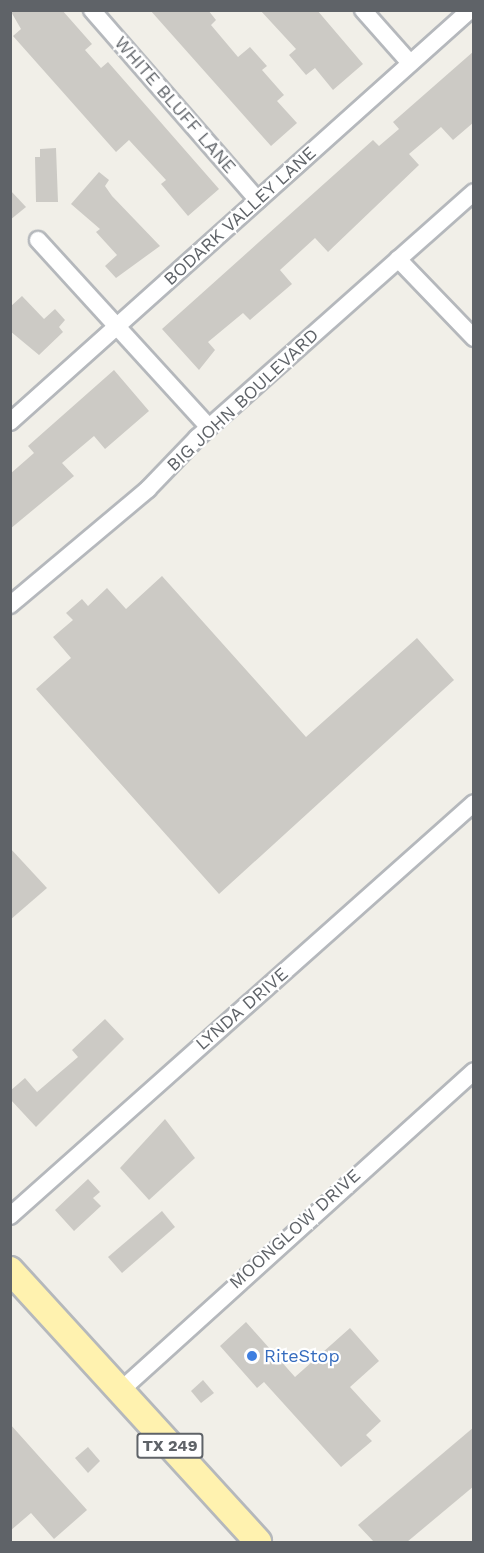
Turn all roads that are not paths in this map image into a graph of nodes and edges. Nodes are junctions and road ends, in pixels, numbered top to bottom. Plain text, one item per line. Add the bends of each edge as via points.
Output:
1 (92, 10) edge
2 (363, 10) edge
3 (470, 10) edge
4 (410, 63) junction
5 (474, 192) edge
6 (258, 200) junction
7 (38, 240) dead end
8 (398, 259) junction
9 (119, 325) junction
10 (474, 338) edge
11 (10, 422) edge
12 (209, 427) junction
13 (10, 605) edge
14 (474, 802) edge
15 (474, 1071) edge
16 (10, 1216) edge
17 (10, 1270) edge
18 (120, 1390) junction
19 (258, 1542) edge

1 - 6 street, WHITE BLUFF LANE
2 - 4 street
3 - 4 street, BODARK VALLEY LANE
4 - 6 street, BODARK VALLEY LANE
5 - 8 street, BIG JOHN BOULEVARD
6 - 9 street, BODARK VALLEY LANE
7 - 9 street
8 - 10 street
8 - 12 street, BIG JOHN BOULEVARD
9 - 11 street, BODARK VALLEY LANE
9 - 12 street
12 - 13 street, BIG JOHN BOULEVARD via 148,489
14 - 16 street, LYNDA DRIVE
15 - 18 street, MOONGLOW DRIVE
17 - 18 main road, TX 249
18 - 19 main road, TX 249

